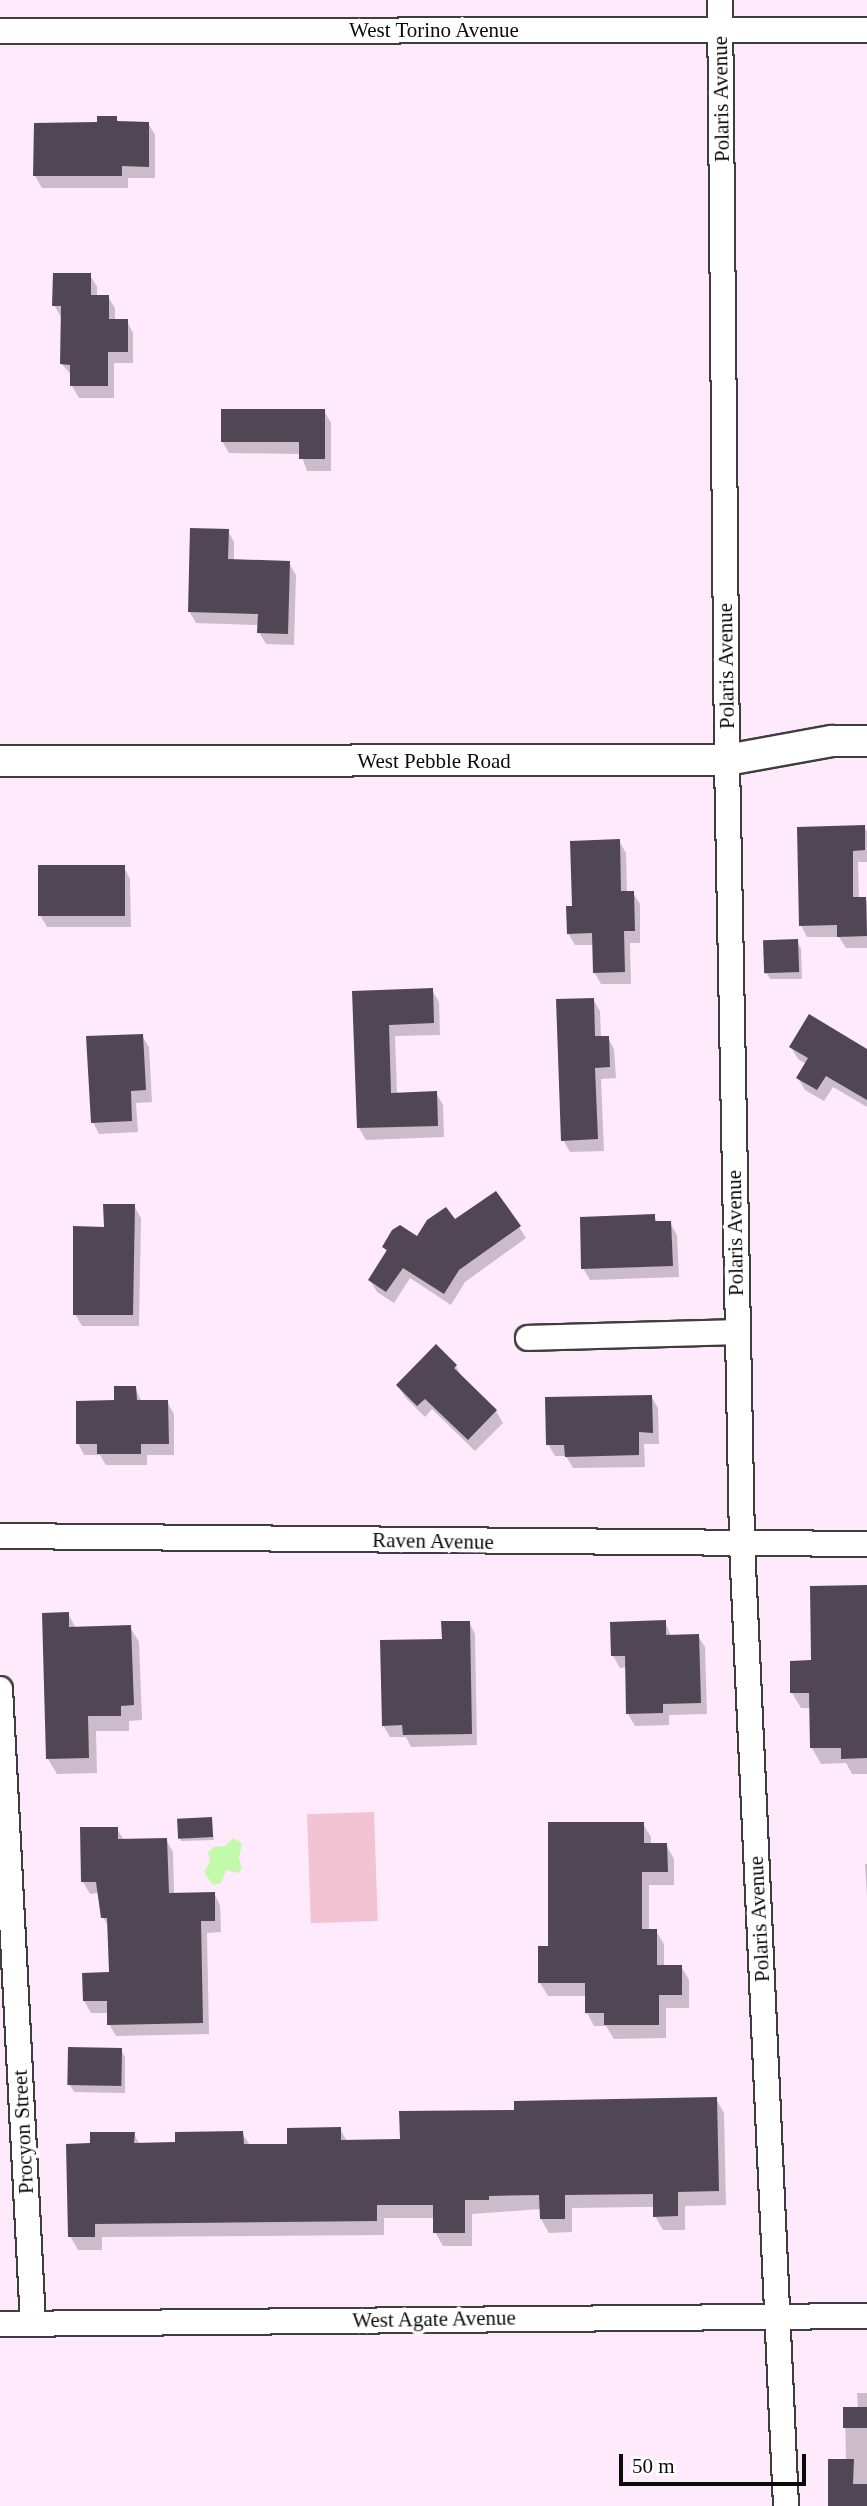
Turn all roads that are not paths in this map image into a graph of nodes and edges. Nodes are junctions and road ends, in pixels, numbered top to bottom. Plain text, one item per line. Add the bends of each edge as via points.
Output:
1 (720, 0) edge
2 (0, 30) edge
3 (720, 30) junction
4 (867, 30) edge
5 (867, 741) edge
6 (727, 760) junction
7 (0, 761) edge
8 (737, 1332) junction
9 (528, 1338) dead end
10 (0, 1536) edge
11 (742, 1544) junction
12 (867, 1544) edge
13 (0, 1689) edge
14 (778, 2315) junction
15 (867, 2316) edge
16 (33, 2323) junction
17 (0, 2324) edge
18 (786, 2506) edge

1 - 3 street, Polaris Avenue
2 - 3 street, West Torino Avenue
3 - 4 street, West Torino Avenue
3 - 6 street, Polaris Avenue
5 - 6 street, West Pebble Road via 832,741
6 - 7 street, West Pebble Road
6 - 8 street, Polaris Avenue
8 - 9 street
8 - 11 street, Polaris Avenue
10 - 11 street, Raven Avenue
11 - 12 street, Raven Avenue
11 - 14 street, Polaris Avenue
13 - 16 street, Procyon Street
14 - 15 street, West Agate Avenue
14 - 16 street, West Agate Avenue
14 - 18 street, Polaris Avenue
16 - 17 street, West Agate Avenue

